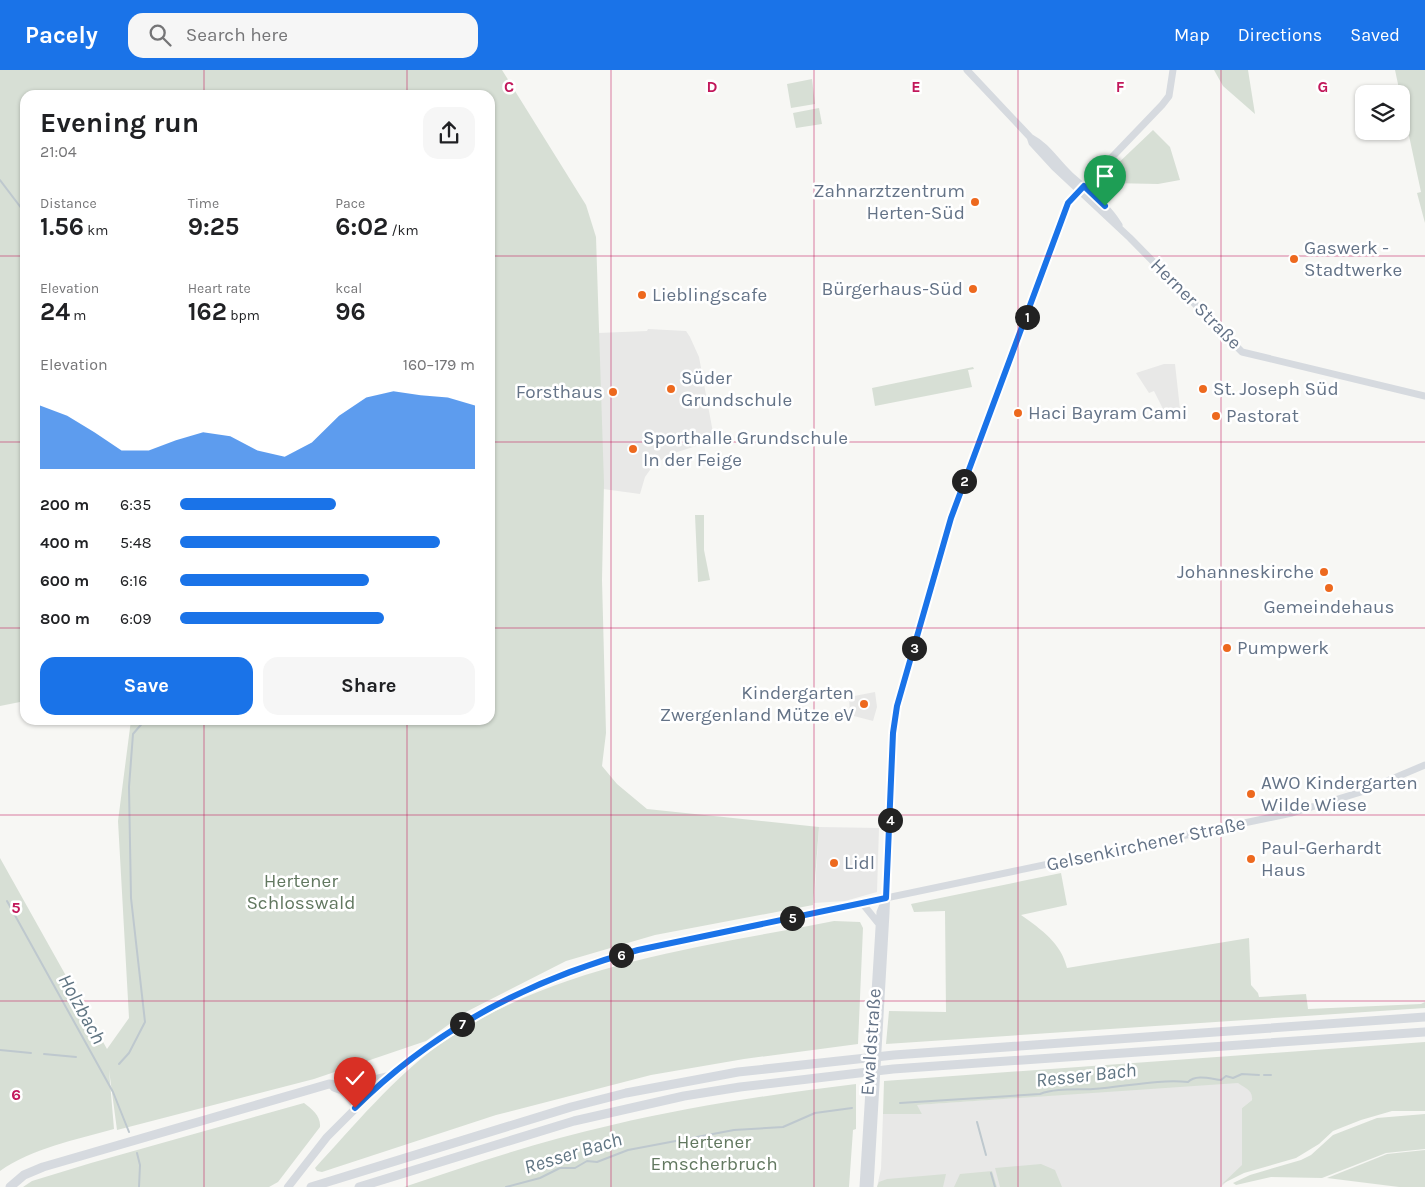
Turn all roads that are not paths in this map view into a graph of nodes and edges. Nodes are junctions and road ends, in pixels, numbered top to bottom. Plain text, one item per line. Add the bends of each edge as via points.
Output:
1 (967, 70) edge
2 (1173, 70) edge
3 (1082, 188) junction
4 (1425, 396) edge
5 (1425, 764) edge
6 (886, 898) junction
7 (862, 903) junction
8 (879, 924) junction
9 (1425, 1017) edge
10 (1425, 1032) edge
11 (387, 1077) junction
12 (324, 1086) junction
13 (348, 1086) junction
14 (360, 1102) junction
15 (10, 1187) edge
16 (288, 1187) edge
17 (311, 1187) edge
18 (359, 1187) edge
19 (863, 1187) edge
20 (870, 1187) edge

1 - 3 main road via 1030,136 1038,149
2 - 3 main road, Ewaldstraße via 1168,96 1162,106
3 - 4 main road, Herner Straße via 1242,352
3 - 6 main road, Ewaldstraße via 1068,203 1057,229 951,518 897,706
5 - 6 main road, Gelsenkirchener Straße via 1362,792 1292,813
6 - 7 main road, Gelsenkirchener Straße
6 - 8 main road, Ewaldstraße
6 - 20 main road, Ewaldstraße
7 - 8 main road
7 - 11 main road, Gelsenkirchener Straße via 638,950 550,979 478,1013 428,1045
8 - 19 main road, Ewaldstraße
9 - 17 highway via 854,1058 738,1072 626,1093 516,1122
10 - 18 highway via 853,1073 740,1087 620,1110 519,1136
11 - 13 highway
11 - 14 main road, Gelsenkirchener Straße
12 - 13 highway
12 - 14 highway via 342,1090
12 - 15 highway via 43,1167 24,1174
13 - 14 highway
14 - 16 main road, Gelsenkirchener Straße

